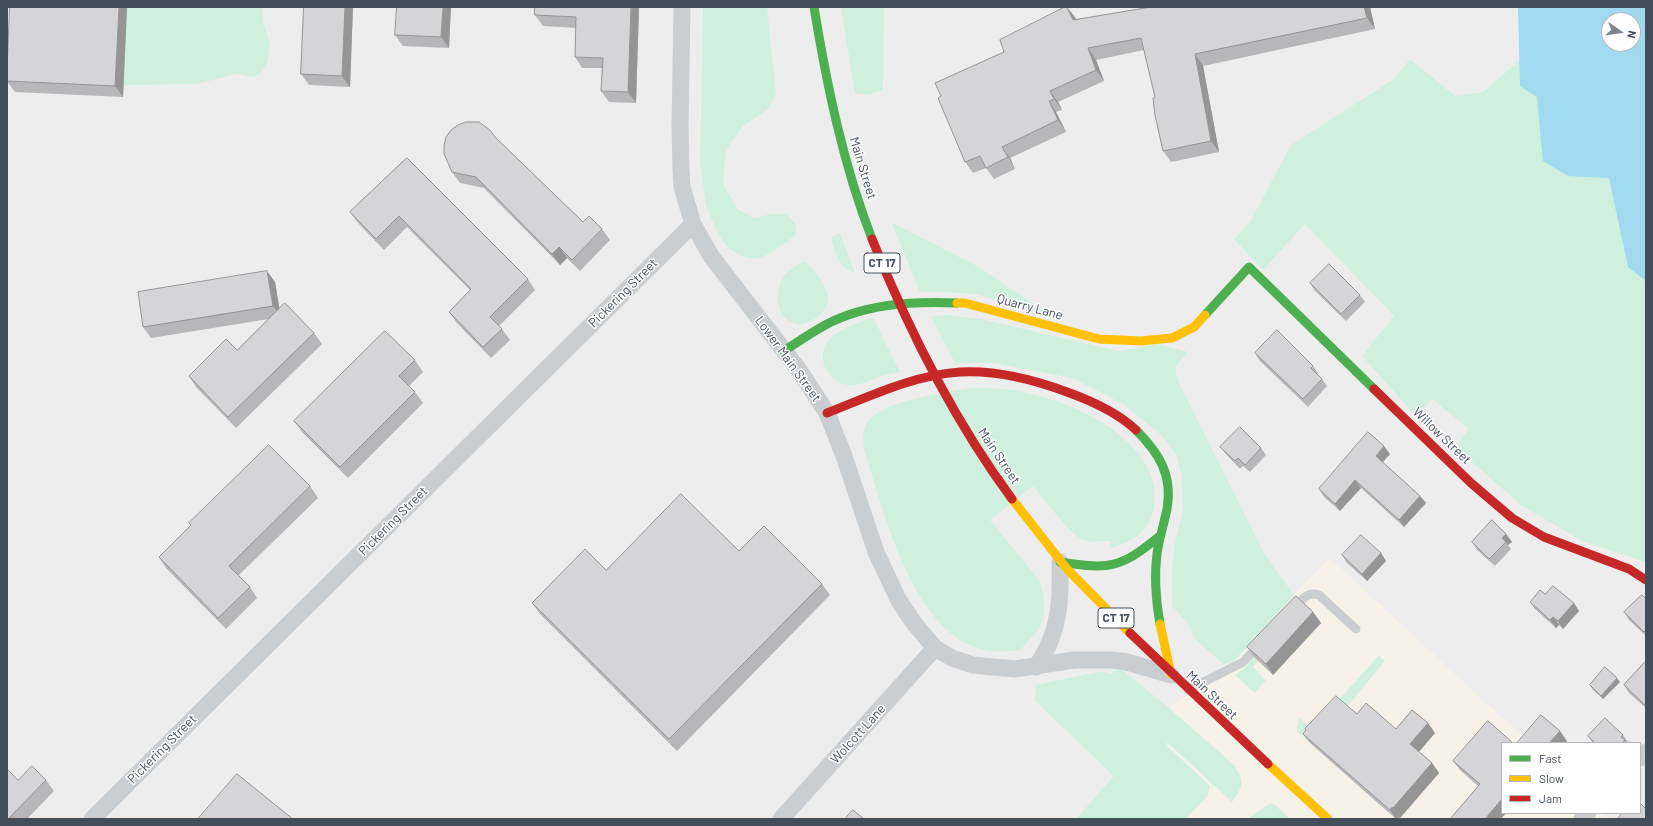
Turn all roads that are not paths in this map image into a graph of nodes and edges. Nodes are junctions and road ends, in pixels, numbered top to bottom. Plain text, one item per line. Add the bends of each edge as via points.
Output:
1 (682, 7) edge
2 (814, 7) edge
3 (693, 224) junction
4 (1250, 267) joint
5 (784, 351) junction
6 (827, 414) junction
7 (1161, 535) junction
8 (1060, 562) junction
9 (1646, 580) edge
10 (1285, 617) edge
11 (1356, 629) dead end
12 (1264, 640) edge
13 (935, 648) junction
14 (1036, 667) junction
15 (1171, 675) junction
16 (1188, 690) junction
17 (92, 819) edge
18 (781, 819) edge
19 (1328, 819) edge

1 - 3 street, Lower Main Street via 681,170 682,187
2 - 8 main road, Main Street / CT 17 via 835,120 855,191 909,328 939,387 970,439
3 - 5 street, Lower Main Street via 711,256
3 - 17 street, Pickering Street
4 - 5 main road, Quarry Lane via 1194,327 1172,338 1141,341 1099,339 965,303 934,302 902,304 857,312 821,327
4 - 9 main road, Willow Street via 1471,483 1512,518 1544,537 1629,569
5 - 6 street, Lower Main Street
6 - 7 main road via 918,380 954,373 980,373 1022,379 1067,392 1126,421 1157,453 1163,466 1168,498
6 - 13 street, Lower Main Street via 887,579 913,622
7 - 8 main road via 1138,555 1121,564 1094,567
7 - 15 main road via 1156,596
8 - 14 street via 1061,593 1056,626 1050,645
8 - 15 main road, Main Street / CT 17
10 - 11 lane via 1307,595 1314,593
12 - 16 lane via 1243,662
13 - 14 street, Lower Main Street via 952,658 973,665 1015,669
13 - 18 street, Wolcott Lane
14 - 15 street, Lower Main Street via 1074,660 1112,660
15 - 16 main road, Main Street / CT 17
16 - 19 main road, Main Street / CT 17

